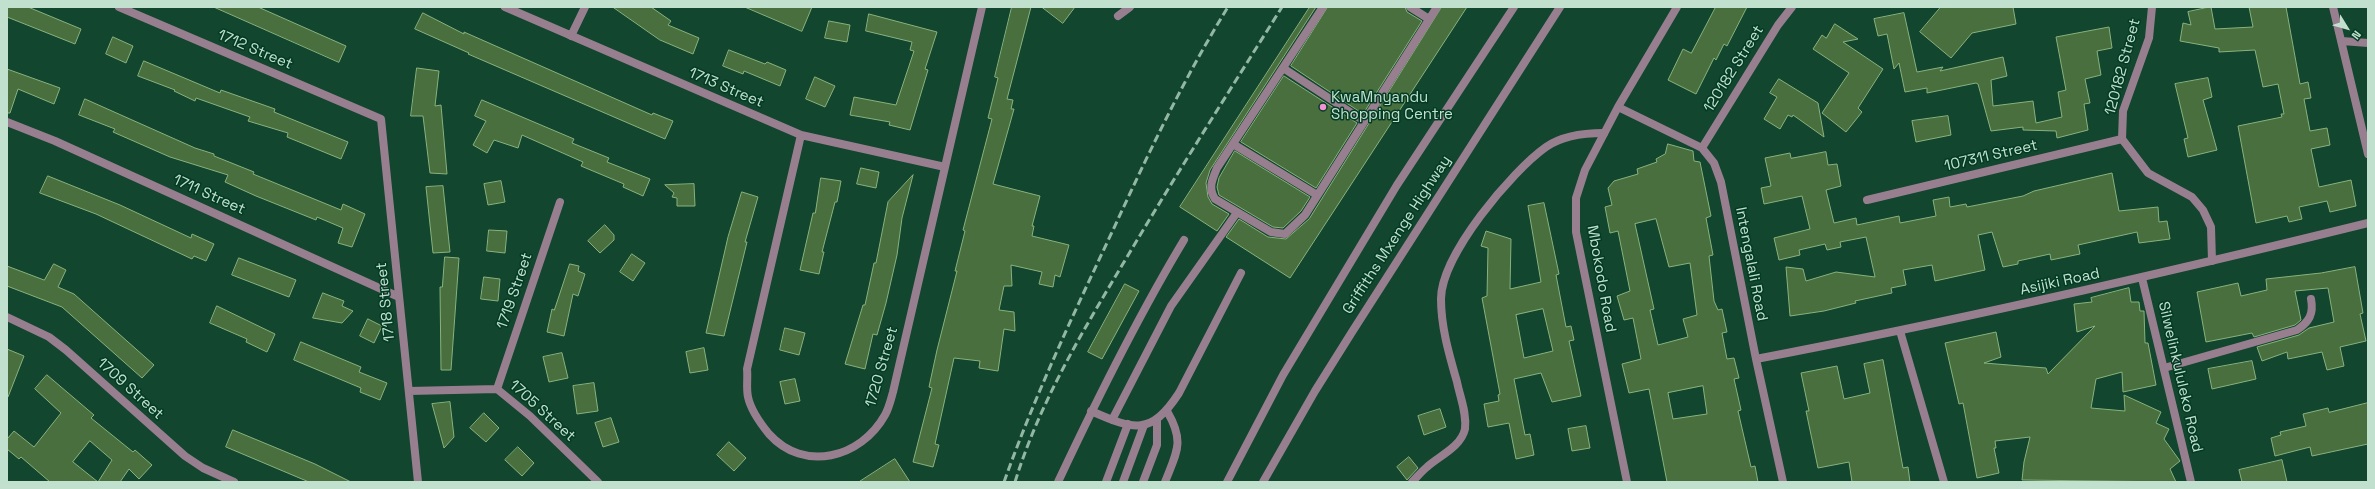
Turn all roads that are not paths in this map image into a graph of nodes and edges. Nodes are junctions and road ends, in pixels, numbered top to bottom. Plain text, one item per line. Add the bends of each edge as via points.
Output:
1 (119, 7) edge
2 (504, 7) edge
3 (585, 7) edge
4 (982, 7) edge
5 (1130, 7) edge
6 (1323, 7) edge
7 (1410, 7) edge
8 (1437, 7) edge
9 (1514, 7) edge
10 (1560, 7) edge
11 (1677, 7) edge
12 (1792, 7) edge
13 (2152, 7) edge
14 (2333, 7) edge
15 (1118, 16) dead end
16 (1429, 19) junction
17 (571, 36) junction
18 (2342, 41) junction
19 (2368, 43) edge
20 (1283, 68) junction
21 (1618, 107) junction
22 (381, 119) joint
23 (1364, 121) junction
24 (7, 122) edge
25 (1604, 133) junction
26 (800, 135) junction
27 (2122, 139) junction
28 (1233, 144) junction
29 (1702, 148) junction
30 (2368, 154) edge
31 (945, 168) junction
32 (1317, 195) junction
33 (1867, 200) dead end
34 (560, 202) dead end
35 (1236, 214) junction
36 (2368, 223) edge
37 (1184, 240) dead end
38 (2212, 261) junction
39 (1240, 273) dead end
40 (2142, 278) junction
41 (399, 297) junction
42 (2311, 299) dead end
43 (7, 317) edge
44 (1900, 331) junction
45 (1756, 359) junction
46 (2164, 368) junction
47 (496, 389) junction
48 (409, 391) junction
49 (1167, 410) junction
50 (1091, 411) junction
51 (1157, 419) junction
52 (1112, 420) junction
53 (1128, 424) junction
54 (1144, 425) junction
55 (234, 482) edge
56 (418, 482) edge
57 (598, 482) edge
58 (1058, 482) edge
59 (1106, 482) edge
60 (1123, 482) edge
61 (1143, 482) edge
62 (1165, 482) edge
63 (1227, 482) edge
64 (1263, 482) edge
65 (1412, 482) edge
66 (1627, 482) edge
67 (1783, 482) edge
68 (1944, 482) edge
69 (2191, 482) edge

1 - 22 street, 1712 Street
2 - 17 street, 1713 Street
3 - 17 street
4 - 31 street, 1720 Street
5 - 15 street
6 - 20 street
7 - 16 street
8 - 16 street
9 - 63 street, Griffiths Mxenge Highway via 1389,199 1282,375
10 - 64 street, Griffiths Mxenge Highway via 1348,338
11 - 21 street, Mbokodo Road
12 - 29 street, 120182 Street via 1778,25
13 - 27 street, 120182 Street via 2149,38 2123,111
14 - 18 street
16 - 23 street
17 - 26 street, 1713 Street
18 - 19 street
18 - 30 street
20 - 23 street
20 - 28 street
21 - 25 street, Mbokodo Road
21 - 29 street, Intengalali Road
22 - 41 street, 1718 Street
23 - 32 street
24 - 41 street, 1711 Street
25 - 65 street via 1579,134 1547,146 1518,173 1467,233 1450,266 1441,297 1444,332 1465,415 1465,430 1457,444
25 - 66 street, Mbokodo Road via 1584,170 1576,198 1576,232
26 - 31 street, 1713 Street
26 - 31 street, 1720 Street via 748,369 748,396 758,420 776,441 796,454 820,457 843,452 869,436 885,415 893,392
27 - 33 street, 107311 Street
27 - 38 street, 120182 Street via 2148,173 2192,197 2203,210 2211,227
28 - 32 street
28 - 35 street via 1217,168 1210,192 1215,200
29 - 45 street, Intengalali Road via 1714,163 1721,182
32 - 35 street via 1305,215 1284,234 1272,232
34 - 47 street, 1719 Street
35 - 52 street via 1172,306
36 - 38 street, Asijiki Road
37 - 50 street via 1155,288
38 - 40 street, Asijiki Road
39 - 49 street via 1179,393
40 - 44 street, Asijiki Road
40 - 46 street, Silwelinkululeko Road
41 - 48 street, 1718 Street
42 - 46 street via 2311,316 2297,330
43 - 55 street, 1709 Street via 54,341 185,456 203,468
44 - 45 street, Asijiki Road
44 - 68 street
45 - 67 street, Intengalali Road
46 - 69 street, Silwelinkululeko Road
47 - 48 street, 1705 Street
47 - 57 street, 1705 Street via 530,416
48 - 56 street, 1718 Street
49 - 51 street
49 - 62 street via 1179,436 1178,450
50 - 52 street
50 - 58 street
51 - 54 street
51 - 61 street via 1157,445
52 - 53 street
53 - 54 street
53 - 59 street
54 - 60 street

